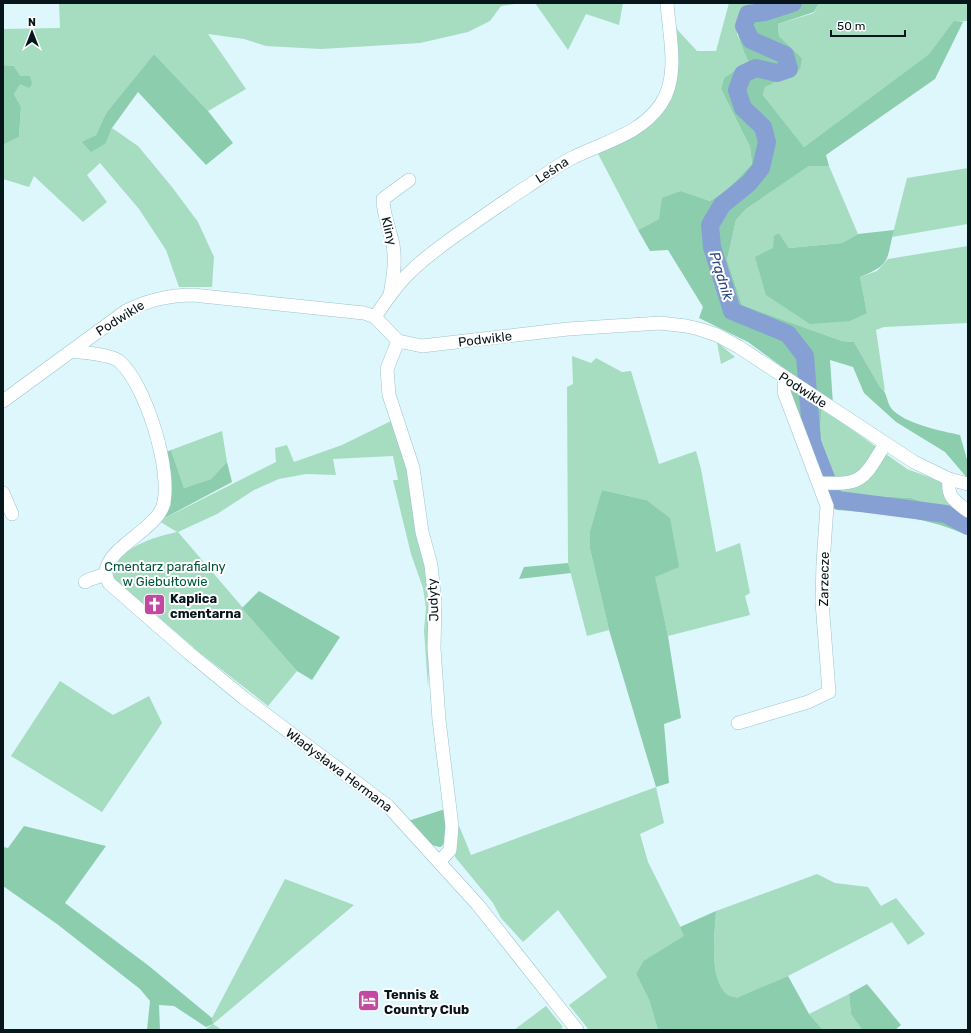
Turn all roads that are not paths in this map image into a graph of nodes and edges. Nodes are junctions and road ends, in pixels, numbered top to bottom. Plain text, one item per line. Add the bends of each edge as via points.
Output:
1 (667, 3) edge
2 (408, 180) dead end
3 (390, 295) junction
4 (375, 317) junction
5 (398, 341) junction
6 (72, 352) junction
7 (789, 380) junction
8 (3, 401) edge
9 (885, 444) junction
10 (949, 479) junction
11 (820, 483) junction
12 (968, 484) edge
13 (3, 493) edge
14 (968, 511) edge
15 (12, 514) dead end
16 (106, 574) junction
17 (85, 582) dead end
18 (738, 723) dead end
19 (440, 861) junction
20 (577, 1030) edge

1 - 3 street, Leśna via 672,71 668,90 661,104 641,125 620,138 573,157 444,244 408,273
2 - 3 street, Kliny via 383,199 393,245 394,266
3 - 4 street, Leśna
4 - 5 street
4 - 6 street, Podwikle via 364,313 303,306 176,295 143,302 126,311
5 - 7 street, Podwikle via 422,346 568,329 660,323 686,326 717,335
5 - 19 street, Judyty via 387,369 389,394 413,468 422,532 431,565 435,603 434,648 439,720 452,826 450,850
6 - 8 street, Podwikle
6 - 16 street via 101,355 118,360 128,371 150,414 159,444 166,490 162,508 147,526 108,562
7 - 9 street, Podwikle
7 - 11 street, Zarzecze via 784,392
9 - 10 street, Podwikle
9 - 11 street via 868,472 855,482
10 - 12 street, Podwikle
10 - 14 street via 948,491 951,497
11 - 18 street, Zarzecze via 827,506 822,602 829,692 808,702
13 - 15 street
16 - 17 street
16 - 19 street, Władysława Hermana via 109,583 189,654 388,806
19 - 20 street, Władysława Hermana via 486,914

